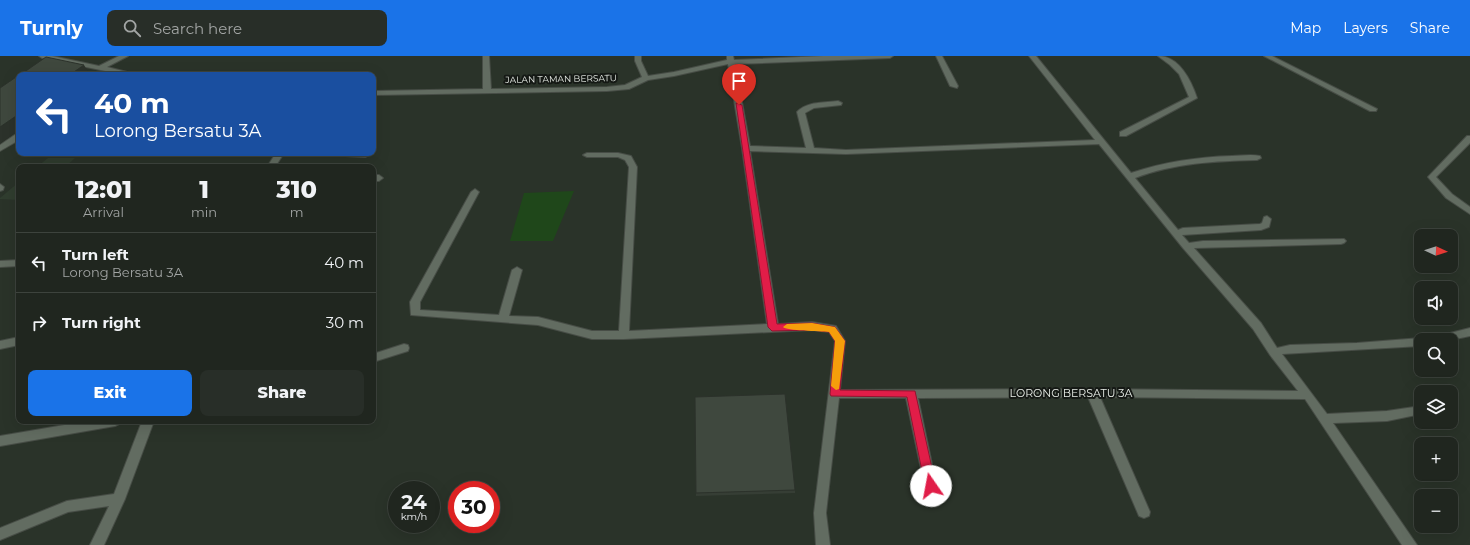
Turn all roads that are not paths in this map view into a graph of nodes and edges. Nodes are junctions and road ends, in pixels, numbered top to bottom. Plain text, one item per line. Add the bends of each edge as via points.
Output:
1 (124, 56) edge
2 (486, 56) edge
3 (638, 56) edge
4 (890, 56) edge
5 (939, 56) edge
6 (1032, 56) edge
7 (1161, 56) edge
8 (1268, 56) edge
9 (827, 57) edge
10 (50, 58) edge
11 (731, 59) edge
12 (98, 68) junction
13 (106, 72) edge
14 (646, 78) junction
15 (954, 86) dead end
16 (487, 90) junction
17 (376, 93) edge
18 (838, 103) dead end
19 (1373, 109) dead end
20 (1123, 134) dead end
21 (16, 138) edge
22 (1470, 138) edge
23 (1100, 142) junction
24 (746, 148) junction
25 (0, 149) edge
26 (811, 151) junction
27 (586, 155) dead end
28 (1257, 158) dead end
29 (1129, 177) junction
30 (475, 192) dead end
31 (1470, 211) edge
32 (1267, 219) dead end
33 (1176, 234) junction
34 (1341, 241) dead end
35 (1186, 246) junction
36 (16, 262) edge
37 (0, 264) edge
38 (517, 270) dead end
39 (503, 318) junction
40 (772, 327) junction
41 (1470, 332) edge
42 (624, 335) junction
43 (1458, 335) edge
44 (16, 342) edge
45 (1414, 343) edge
46 (0, 345) edge
47 (404, 348) dead end
48 (1274, 352) junction
49 (376, 357) edge
50 (911, 393) junction
51 (1092, 393) junction
52 (835, 394) junction
53 (1308, 394) junction
54 (1414, 411) edge
55 (1324, 420) junction
56 (98, 424) edge
57 (147, 424) edge
58 (0, 441) edge
59 (119, 499) junction
60 (934, 502) dead end
61 (1144, 512) dead end
62 (0, 534) edge
63 (97, 545) edge
64 (823, 545) edge
65 (1410, 545) edge

1 - 12 street
2 - 16 street
3 - 14 street
4 - 9 street, JALAN TAMAN BERSATU
5 - 15 street
6 - 23 street
7 - 20 street via 1176,66 1191,89 1193,98
8 - 19 street
9 - 11 street, JALAN TAMAN BERSATU
10 - 12 street
11 - 14 street, JALAN TAMAN BERSATU
11 - 24 street
12 - 13 street
14 - 16 street, JALAN TAMAN BERSATU via 626,87 607,89
16 - 17 street, JALAN TAMAN BERSATU
18 - 26 street via 810,107 801,112
21 - 25 street
22 - 31 street via 1432,176 1455,202
23 - 26 street via 909,150
23 - 29 street
24 - 26 street
24 - 40 street
27 - 42 street via 618,155 628,158 633,167
28 - 29 street via 1212,158 1190,161 1161,166
29 - 33 street
30 - 39 street via 416,302 415,313
32 - 33 street via 1266,225 1261,227 1183,231
33 - 35 street
34 - 35 street
35 - 48 street via 1257,326
36 - 37 street
38 - 39 street
39 - 42 street via 538,321 592,335
40 - 42 street
40 - 52 street via 812,326 832,329 840,341
41 - 43 street
44 - 46 street
45 - 48 street via 1290,348
47 - 49 street
48 - 53 street
50 - 51 street, LORONG BERSATU 3A
50 - 52 street, LORONG BERSATU 3A
50 - 60 street
51 - 53 street, LORONG BERSATU 3A
51 - 61 street
52 - 64 street via 820,513
53 - 55 street
54 - 55 street via 1387,416
55 - 65 street
56 - 58 street
57 - 59 street
59 - 62 street via 66,507
59 - 63 street

